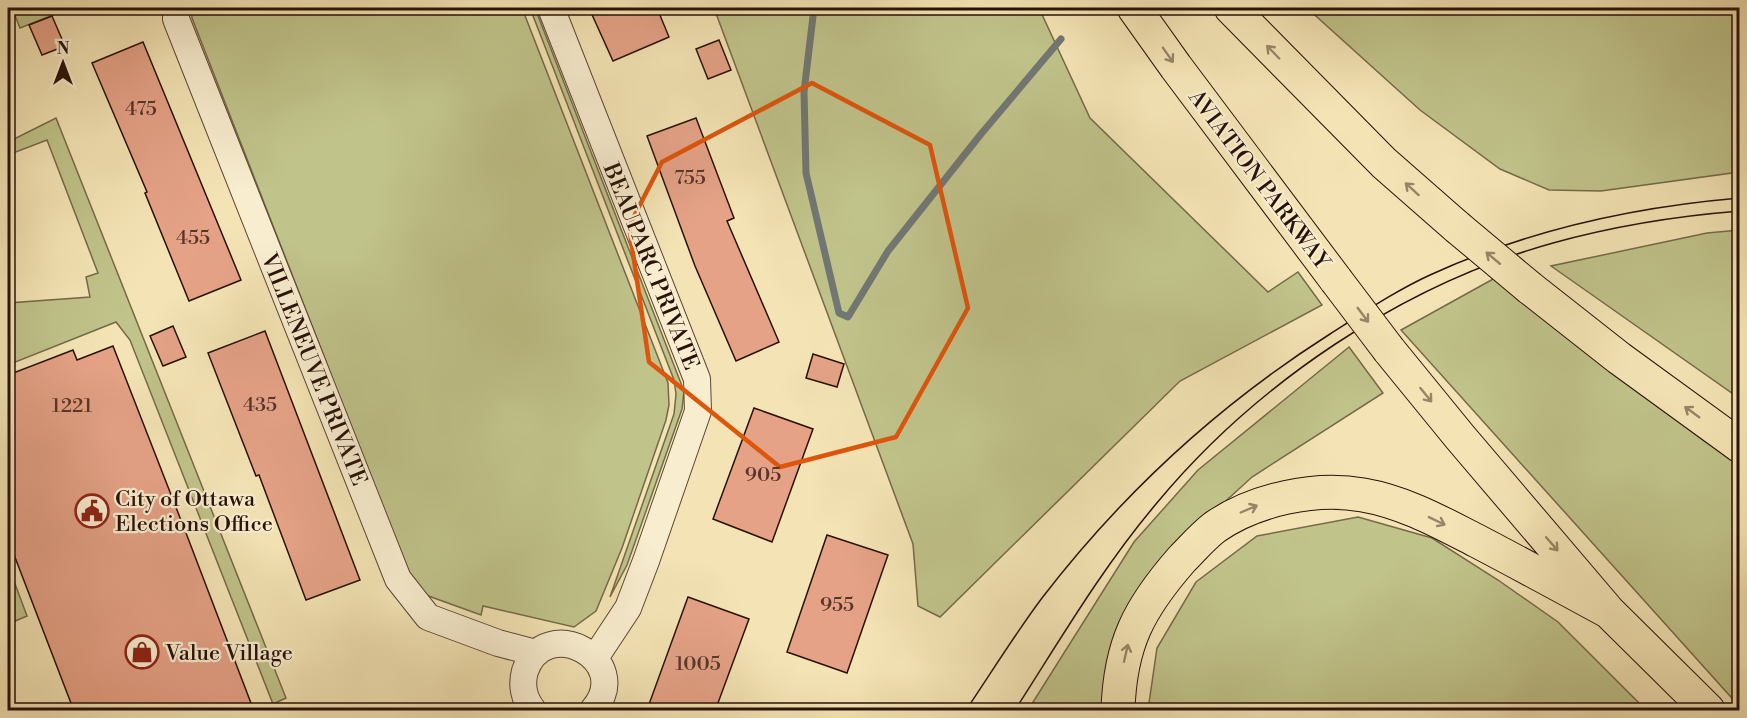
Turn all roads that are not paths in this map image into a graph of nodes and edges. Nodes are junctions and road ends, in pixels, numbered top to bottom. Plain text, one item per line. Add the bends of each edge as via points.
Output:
1 (176, 8) edge
2 (550, 8) edge
3 (1134, 8) edge
4 (1231, 8) edge
5 (1740, 446) edge
6 (1609, 612) junction
7 (536, 653) junction
8 (596, 658) junction
9 (1702, 705) edge
10 (532, 710) edge
11 (593, 711) edge
12 (1118, 711) edge

1 - 7 street, VILLENEUVE PRIVATE via 176,19 398,579 428,617
2 - 8 street, BEAUPARC PRIVATE via 697,379 698,411 646,561 628,608
3 -> 6 main road, AVIATION PARKWAY, bridge via 1389,350
5 -> 4 main road, bridge via 1619,358 1457,227 1384,163
6 - 9 main road
12 -> 6 main road via 1128,643 1150,597 1165,579 1214,528 1268,502 1300,495 1362,494 1399,504
7 - 8 street via 552,645 568,644 583,648
7 - 10 street via 523,679 524,695
8 - 11 street via 603,673 604,689

